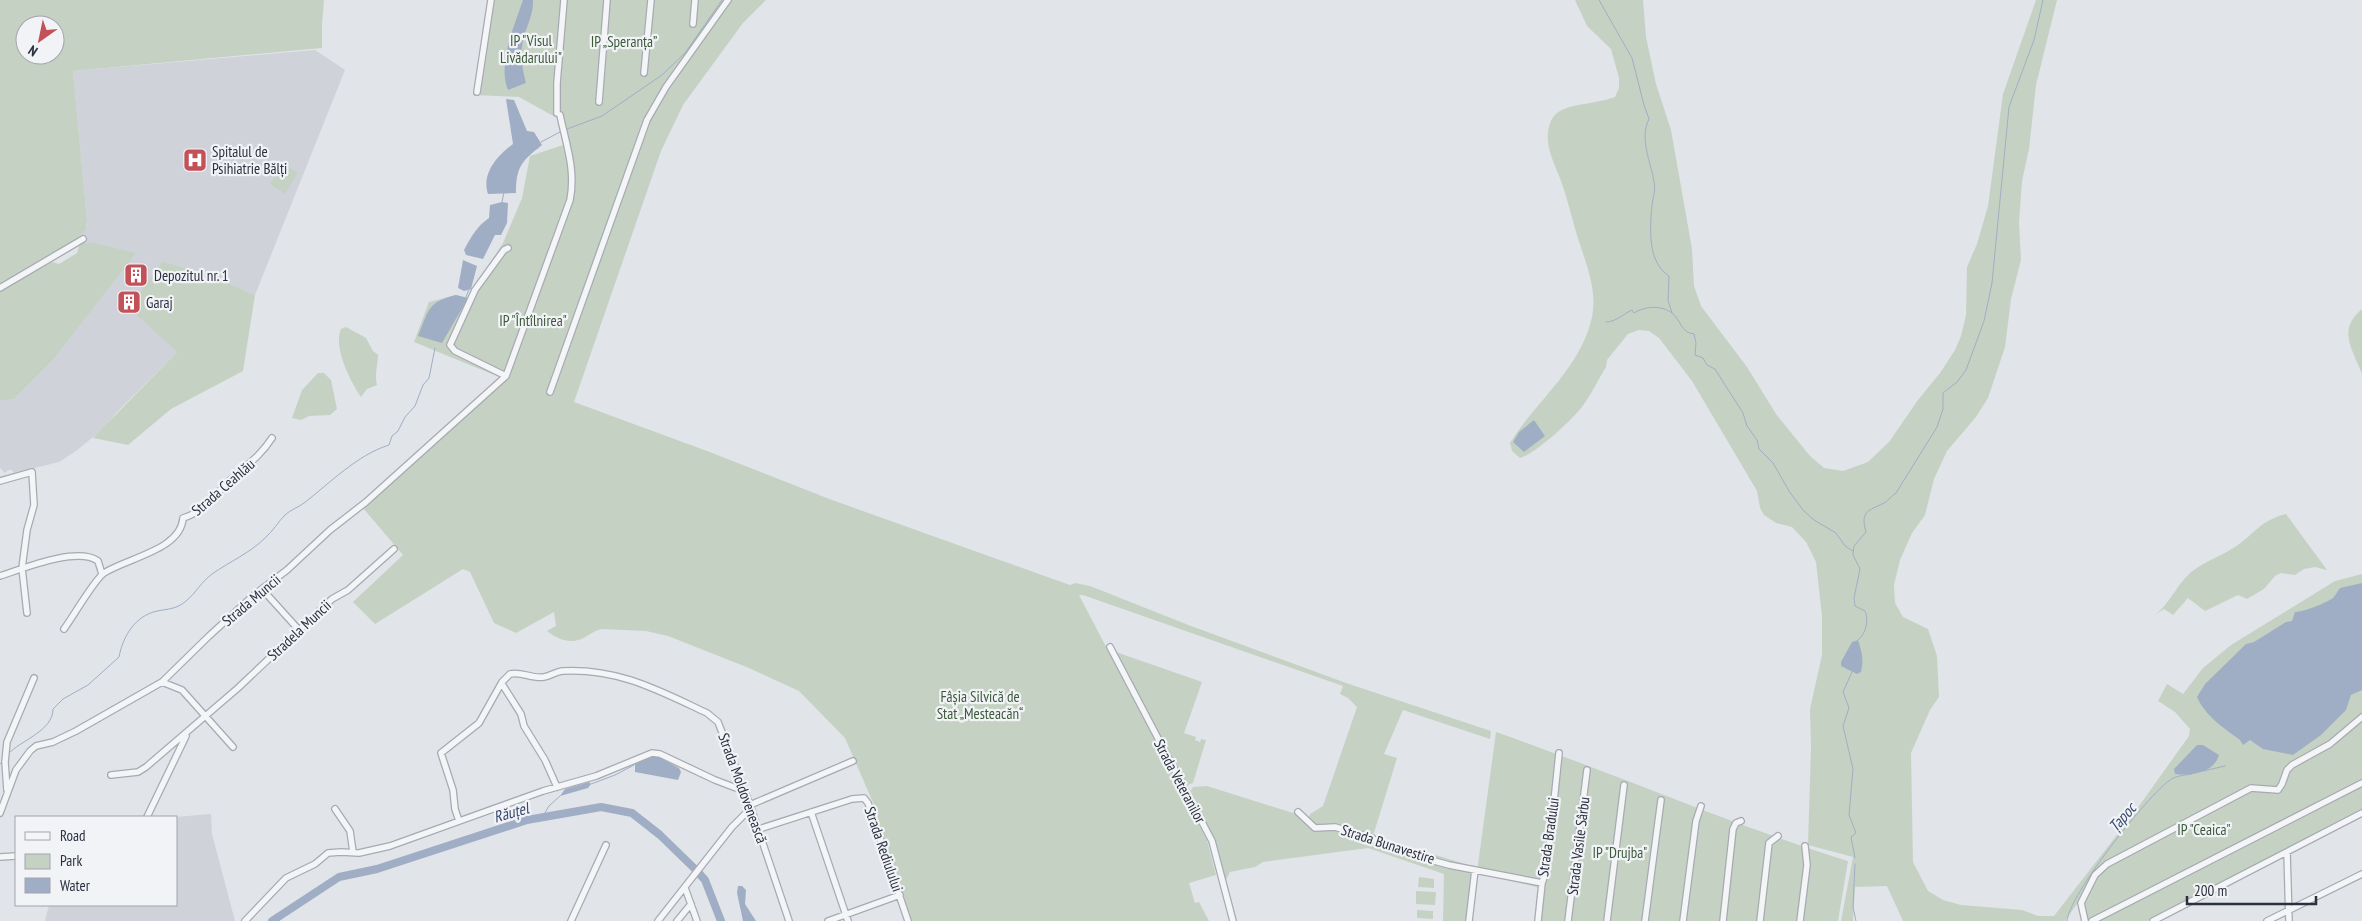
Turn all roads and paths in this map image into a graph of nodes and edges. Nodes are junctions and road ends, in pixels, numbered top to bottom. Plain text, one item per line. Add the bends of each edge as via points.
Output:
1 (491, 0) edge
2 (564, 0) edge
3 (608, 0) edge
4 (651, 0) edge
5 (695, 0) edge
6 (728, 0) edge
7 (693, 24) dead end
8 (644, 73) dead end
9 (477, 92) dead end
10 (599, 102) dead end
11 (83, 239) dead end
12 (508, 248) dead end
13 (0, 288) edge
14 (506, 376) junction
15 (550, 392) dead end
16 (272, 438) dead end
17 (0, 481) edge
18 (394, 549) dead end
19 (22, 568) junction
20 (102, 574) junction
21 (0, 576) edge
22 (262, 589) junction
23 (28, 613) dead end
24 (64, 629) dead end
25 (299, 630) junction
26 (1110, 647) dead end
27 (34, 678) dead end
28 (162, 682) junction
29 (502, 684) junction
30 (206, 715) junction
31 (2362, 717) edge
32 (188, 732) junction
33 (233, 747) dead end
34 (1559, 753) dead end
35 (853, 761) dead end
36 (1587, 770) dead end
37 (111, 775) dead end
38 (2362, 783) edge
39 (1624, 785) dead end
40 (557, 787) junction
41 (7, 790) junction
42 (744, 791) junction
43 (1661, 800) dead end
44 (750, 805) junction
45 (1701, 806) dead end
46 (335, 809) dead end
47 (0, 812) edge
48 (810, 812) junction
49 (1298, 812) dead end
50 (2362, 813) edge
51 (146, 816) edge
52 (459, 821) junction
53 (1741, 821) dead end
54 (759, 830) junction
55 (1778, 836) dead end
56 (606, 845) dead end
57 (1806, 846) dead end
58 (353, 852) junction
59 (2287, 852) junction
60 (15, 856) edge
61 (0, 857) edge
62 (1475, 870) junction
63 (2362, 874) edge
64 (1542, 883) junction
65 (685, 888) junction
66 (900, 895) junction
67 (692, 904) junction
68 (2290, 911) junction
69 (847, 918) edge
70 (696, 920) edge
71 (245, 921) edge
72 (571, 921) edge
73 (658, 921) edge
74 (677, 921) edge
75 (789, 921) edge
76 (828, 921) edge
77 (908, 921) edge
78 (1233, 921) edge
79 (1469, 921) edge
80 (1538, 921) edge
81 (1568, 921) edge
82 (1607, 921) edge
83 (1645, 921) edge
84 (1683, 921) edge
85 (1722, 921) edge
86 (1760, 921) edge
87 (1800, 921) edge
88 (2085, 921) edge
89 (2092, 921) edge
90 (2153, 921) edge
91 (2267, 921) edge
92 (2289, 921) edge

1 - 9 street
2 - 14 street via 557,83 559,114 572,165 570,200
3 - 10 street
4 - 8 street
5 - 7 street
6 - 15 street via 666,87 647,120
11 - 13 street
12 - 14 street via 475,290 450,345 455,352
14 - 22 street, Strada Muncii
16 - 20 street, Strada Ceahlău via 250,465 197,513 184,518 179,531 167,544
17 - 19 street via 32,472 34,505
18 - 25 street, Stradela Muncii
19 - 20 street via 80,556 98,561
19 - 21 street
19 - 23 street
20 - 24 street
22 - 25 street
22 - 28 street, Strada Muncii
25 - 30 street, Stradela Muncii
26 - 78 street, Strada Veteranilor via 1212,841
27 - 41 street via 7,742
28 - 30 street via 182,690
28 - 41 street, Strada Muncii via 69,734 36,746 19,764
29 - 40 street via 521,714 524,726
29 - 42 street, Strada Moldovenească via 515,673 543,677 560,671 602,672 624,676 660,690 715,718
29 - 52 street via 479,723 441,752
30 - 32 street, Stradela Muncii
30 - 33 street
31 - 88 street via 2330,744 2286,770 2278,790 2251,788 2101,868 2081,903
32 - 37 street, Stradela Muncii via 141,770
32 - 51 street
34 - 64 street, Strada Bradului via 1547,869
35 - 44 street
36 - 81 street, Strada Vasile Sârbu
38 - 89 street
39 - 82 street
40 - 42 street via 656,753
40 - 52 street
41 - 47 street, Strada Muncii
42 - 44 street, Strada Moldovenească
43 - 83 street
44 - 54 street, Strada Moldovenească
44 - 65 street
45 - 84 street via 1696,821
46 - 58 street via 350,831
48 - 54 street, Strada Rediulului
48 - 66 street, Strada Rediulului via 856,798 866,800
48 - 69 street
49 - 62 street, Strada Bunavestire via 1315,828 1335,827 1372,838 1390,848
50 - 59 street
52 - 58 street via 390,846
53 - 85 street via 1733,829
54 - 75 street, Strada Moldovenească
55 - 86 street via 1769,843
56 - 72 street
57 - 87 street via 1807,865
58 - 71 street via 328,853 315,864 289,876
59 - 68 street
59 - 90 street
60 - 61 street
62 - 64 street, Strada Bunavestire
62 - 79 street
63 - 68 street
64 - 80 street, Strada Bradului
65 - 67 street
65 - 73 street
66 - 69 street
66 - 77 street, Strada Rediulului
67 - 70 street
67 - 74 street
68 - 91 street
68 - 92 street
69 - 76 street

